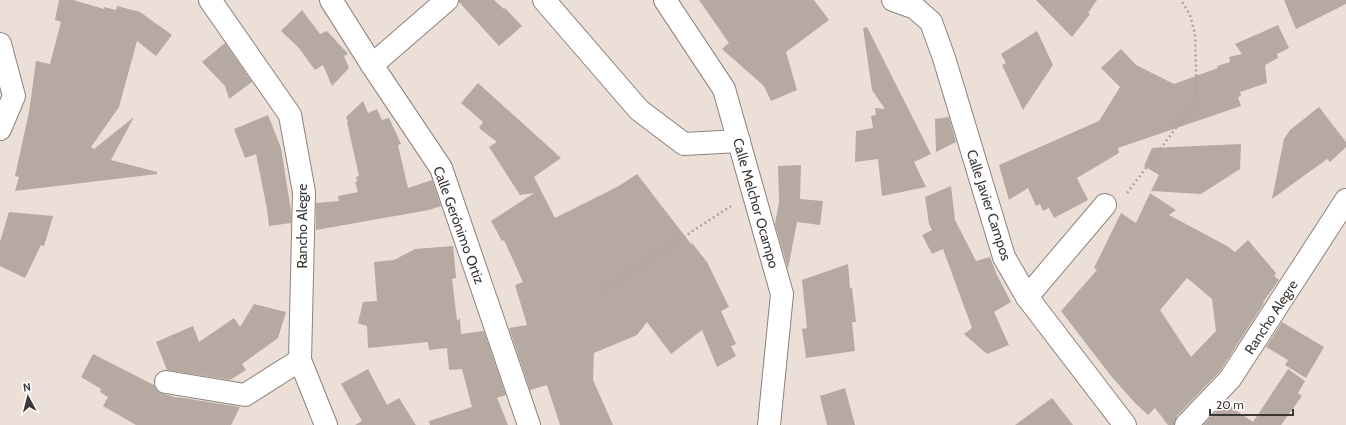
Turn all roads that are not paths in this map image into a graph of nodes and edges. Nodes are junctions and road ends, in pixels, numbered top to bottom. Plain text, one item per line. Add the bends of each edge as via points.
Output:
1 (210, 0) edge
2 (331, 0) edge
3 (447, 0) edge
4 (544, 0) edge
5 (665, 0) edge
6 (892, 0) edge
7 (0, 44) edge
8 (372, 65) junction
9 (0, 129) edge
10 (738, 141) junction
11 (1346, 200) edge
12 (1105, 205) road end
13 (1027, 297) junction
14 (300, 360) junction
15 (166, 382) dead end
16 (326, 425) edge
17 (529, 425) edge
18 (769, 425) edge
19 (1125, 425) edge
20 (1186, 425) edge

1 - 14 street, Rancho Alegre via 290,115 304,192
2 - 8 street, Calle Gerónimo Ortiz
3 - 8 street
4 - 10 street via 639,110 684,144
5 - 10 street, Calle Melchor Ocampo via 724,89
6 - 13 street, Calle Javier Campos via 915,8 931,22 1004,257
7 - 9 street via 14,96
8 - 17 street, Calle Gerónimo Ortiz via 441,168
10 - 18 street, Calle Melchor Ocampo via 782,294
11 - 20 street, Rancho Alegre via 1230,379
12 - 13 street
13 - 19 street, Calle Javier Campos
14 - 15 street via 245,395
14 - 16 street, Rancho Alegre

